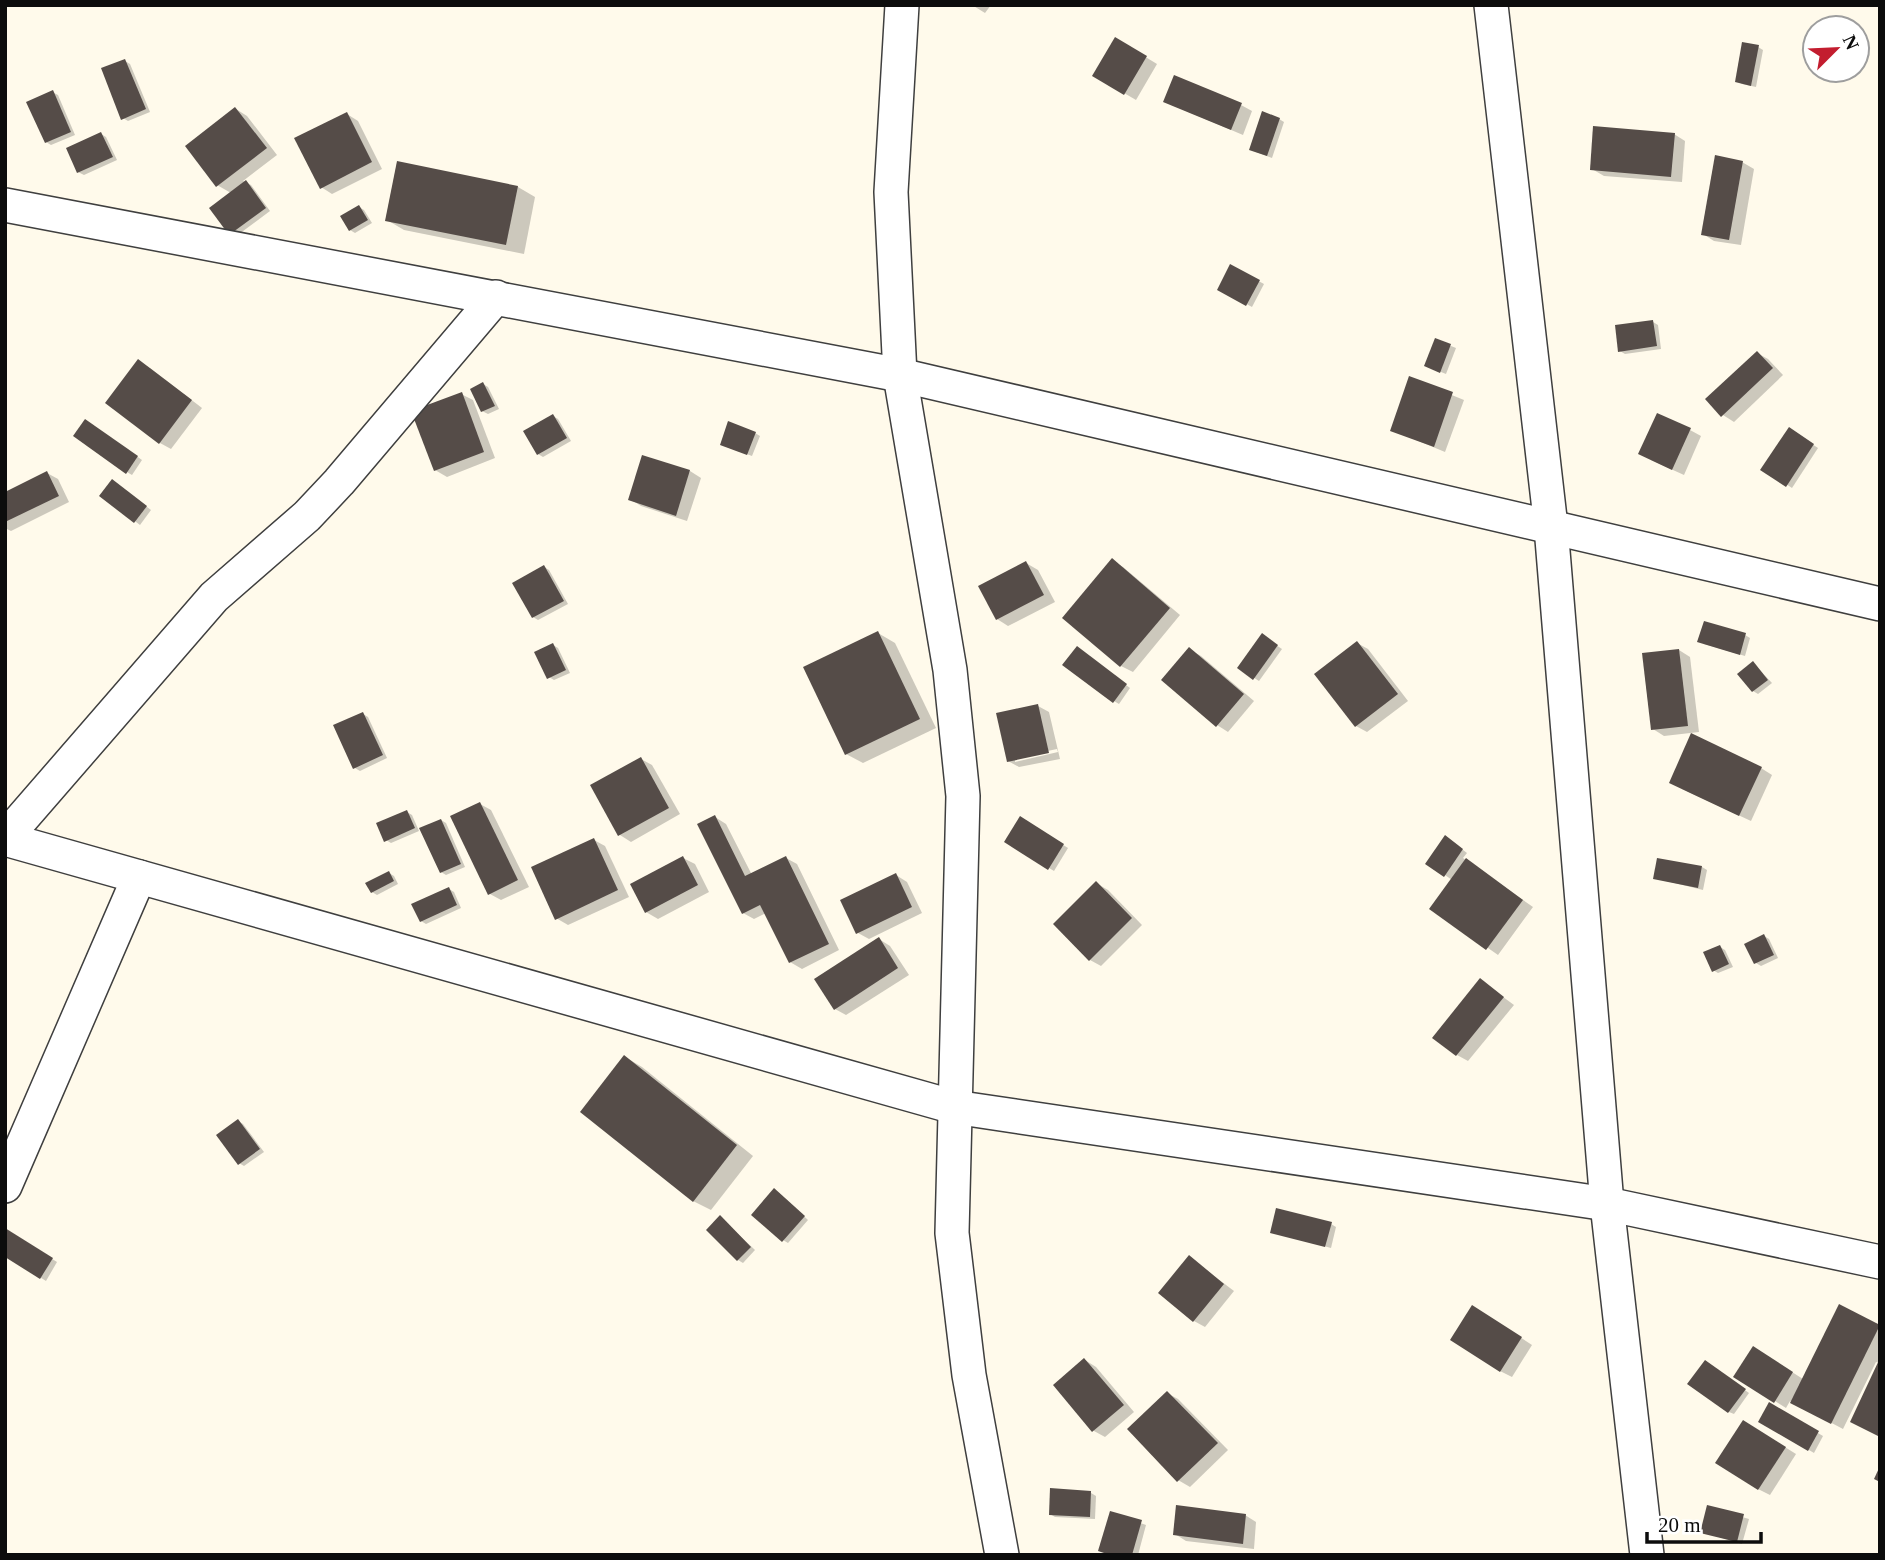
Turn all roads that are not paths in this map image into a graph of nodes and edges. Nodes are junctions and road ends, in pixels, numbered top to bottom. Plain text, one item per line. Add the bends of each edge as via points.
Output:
1 (902, 5) edge
2 (1491, 5) edge
3 (5, 205) edge
4 (496, 297) junction
5 (900, 375) junction
6 (1551, 527) junction
7 (1880, 604) edge
8 (5, 839) edge
9 (139, 877) junction
10 (954, 1107) junction
11 (5, 1186) edge
12 (1607, 1204) junction
13 (1880, 1262) edge
14 (1002, 1555) edge
15 (1647, 1555) edge

1 - 5 street via 891,192
2 - 6 street
3 - 4 street
4 - 5 street
4 - 8 street via 339,482 214,597
5 - 6 street
5 - 10 street via 950,670 963,796
6 - 7 street
6 - 12 street
8 - 9 street
9 - 10 street
9 - 11 street
10 - 12 street
10 - 14 street via 951,1233 969,1375
12 - 13 street
12 - 15 street

